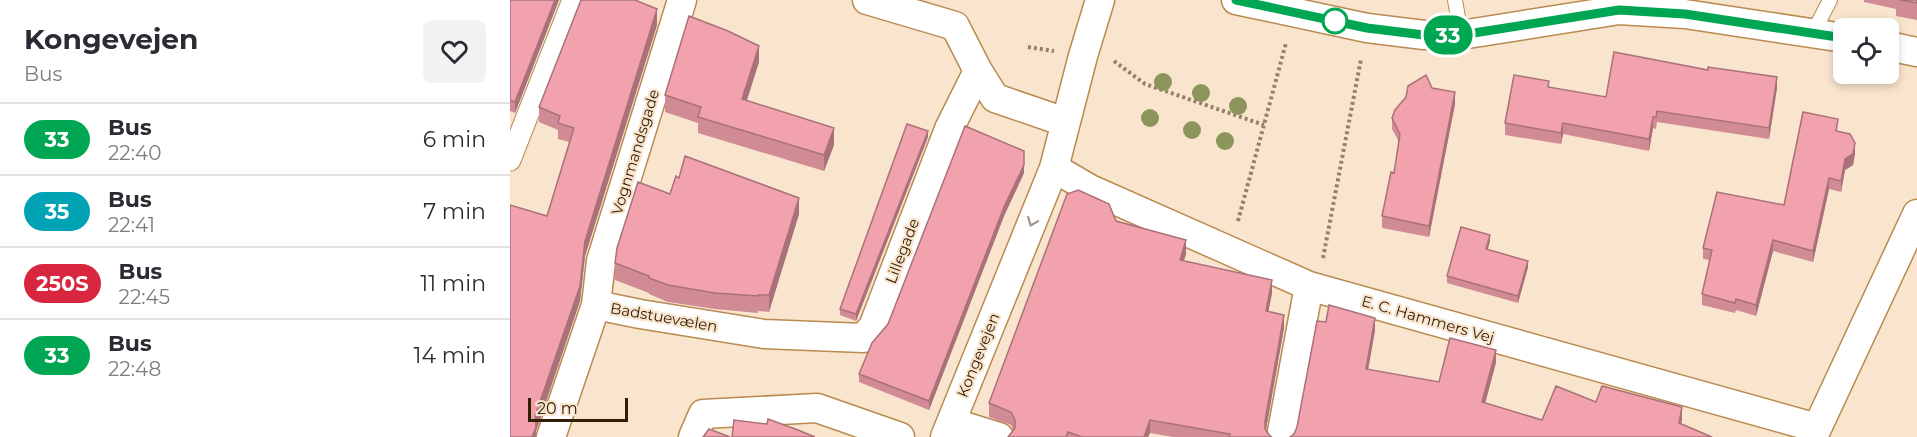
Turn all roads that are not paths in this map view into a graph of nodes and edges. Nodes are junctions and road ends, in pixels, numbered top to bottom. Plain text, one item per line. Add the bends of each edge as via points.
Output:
1 (573, 0) edge
2 (682, 0) edge
3 (867, 0) edge
4 (1100, 0) edge
5 (1236, 0) edge
6 (1455, 0) edge
7 (1830, 0) edge
8 (1689, 7) edge
9 (1813, 33) junction
10 (1461, 35) junction
11 (1833, 36) edge
12 (1899, 48) edge
13 (1917, 52) edge
14 (978, 71) junction
15 (1065, 122) junction
16 (510, 160) edge
17 (1054, 168) junction
18 (1917, 214) edge
19 (1313, 287) junction
20 (596, 305) junction
21 (764, 334) joint
22 (948, 430) edge
23 (1815, 432) edge
24 (551, 437) edge
25 (693, 437) edge
26 (900, 437) edge
27 (999, 437) edge
28 (1281, 437) edge

1 - 16 street
2 - 20 street, Vognmandsgade via 601,261
3 - 14 street via 956,26
4 - 15 street, Kongevejen
5 - 10 street via 1367,28
6 - 10 lane
7 - 9 lane
8 - 9 street
8 - 10 street via 1619,10
9 - 11 street
12 - 13 street
14 - 15 street via 995,98
14 - 21 street, Lillegade via 949,129 873,327 863,338
15 - 17 street, Kongevejen
17 - 19 street, E. C. Hammers Vej via 1090,189
17 -> 22 street, Kongevejen
18 - 23 street
19 - 23 street, E. C. Hammers Vej
19 - 28 street
20 - 21 street, Badstuevælen
20 - 24 street, Badstuevælen
22 - 27 street
25 - 26 street via 703,414 817,408

